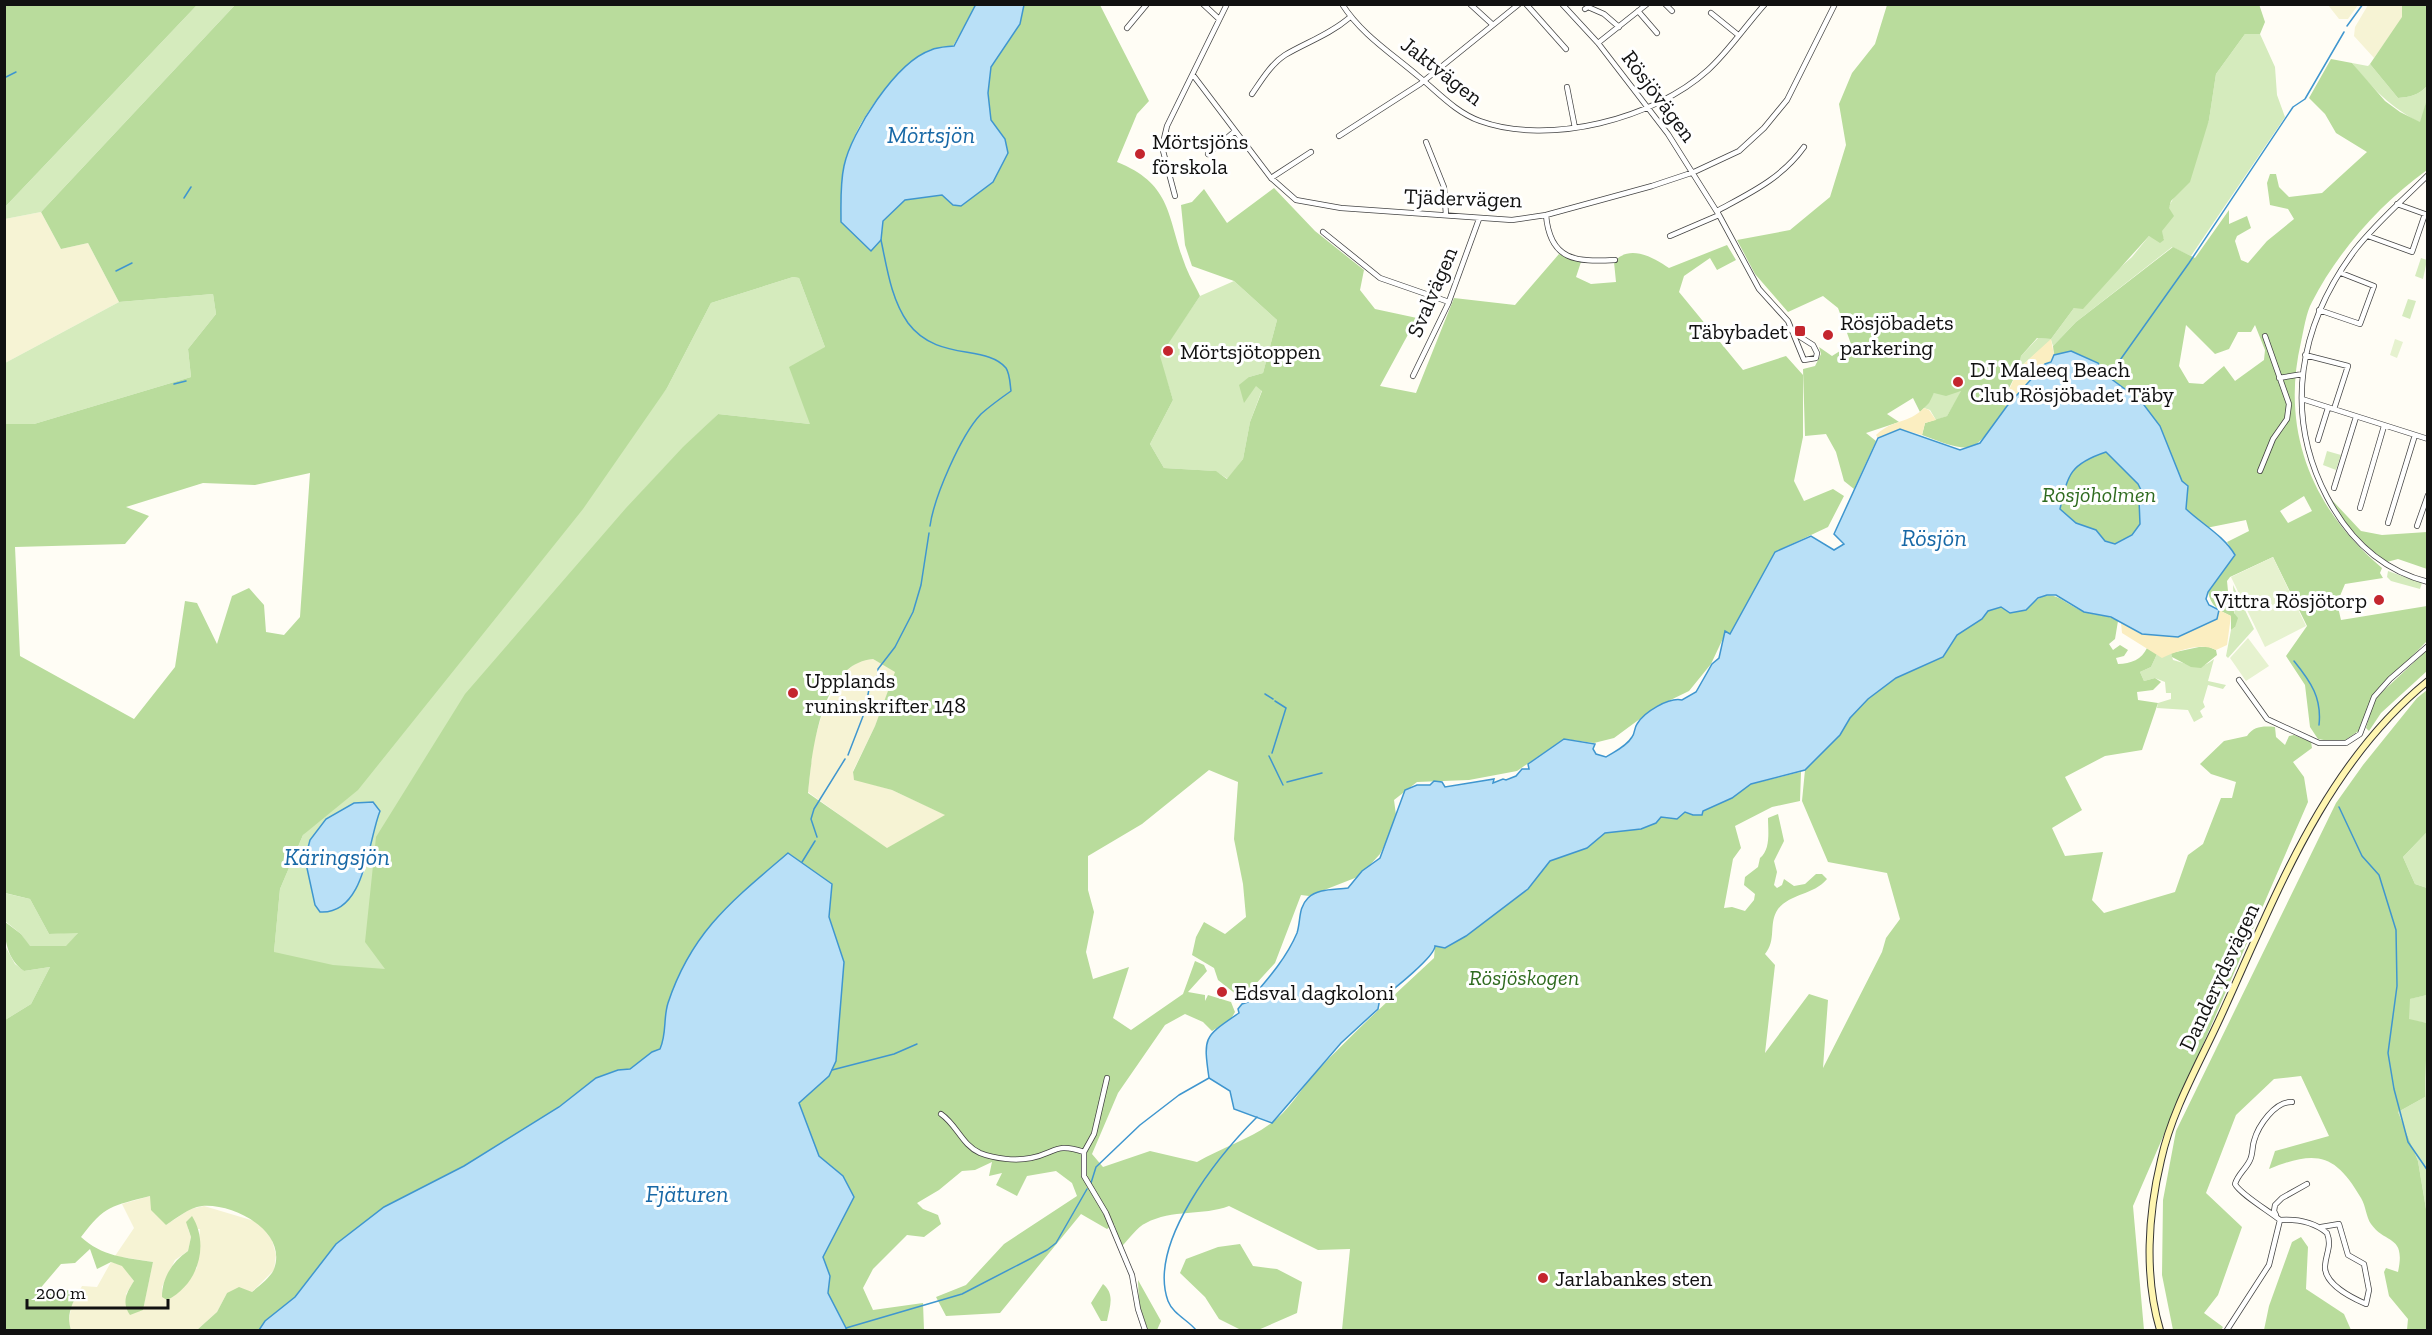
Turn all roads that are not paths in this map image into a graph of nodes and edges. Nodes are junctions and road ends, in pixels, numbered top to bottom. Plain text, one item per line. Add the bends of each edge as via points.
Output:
1 (1147, 4) edge
2 (1203, 4) edge
3 (1227, 4) edge
4 (1342, 4) edge
5 (1470, 4) edge
6 (1519, 4) edge
7 (1526, 4) edge
8 (1562, 4) edge
9 (1647, 4) edge
10 (1665, 4) edge
11 (1765, 4) edge
12 (1835, 4) edge
13 (1585, 9) dead end
14 (1638, 11) junction
15 (1672, 11) dead end
16 (1711, 13) dead end
17 (1349, 18) junction
18 (1219, 20) junction
19 (1493, 25) junction
20 (1619, 27) junction
21 (1127, 28) dead end
22 (1658, 33) dead end
23 (1737, 34) junction
24 (1598, 44) junction
25 (1566, 49) dead end
26 (1193, 75) junction
27 (1424, 80) junction
28 (1567, 87) dead end
29 (1252, 94) dead end
30 (1649, 106) junction
31 (1575, 128) junction
32 (1235, 131) junction
33 (1338, 136) dead end
34 (1426, 142) dead end
35 (1803, 147) dead end
36 (1311, 152) dead end
37 (1208, 154) dead end
38 (1694, 172) junction
39 (2427, 175) edge
40 (1271, 178) junction
41 (1175, 196) dead end
42 (2397, 204) junction
43 (1718, 213) junction
44 (1446, 215) junction
45 (1546, 215) junction
46 (1479, 219) junction
47 (1323, 232) dead end
48 (1670, 236) dead end
49 (2368, 236) junction
50 (1615, 260) dead end
51 (2341, 273) junction
52 (1449, 302) junction
53 (2319, 310) junction
54 (1794, 333) junction
55 (2265, 336) dead end
56 (2305, 355) junction
57 (2303, 374) junction
58 (1413, 376) dead end
59 (2279, 378) junction
60 (2302, 399) junction
61 (2331, 409) junction
62 (2356, 417) junction
63 (2384, 426) junction
64 (2415, 435) junction
65 (2427, 439) edge
66 (2318, 440) dead end
67 (2260, 471) dead end
68 (2334, 488) dead end
69 (2427, 495) edge
70 (2360, 508) dead end
71 (2388, 523) dead end
72 (2417, 526) dead end
73 (2427, 582) edge
74 (2427, 646) edge
75 (2239, 680) dead end
76 (2427, 681) edge
77 (1107, 1077) dead end
78 (2292, 1102) dead end
79 (941, 1114) dead end
80 (1084, 1152) junction
81 (2307, 1184) dead end
82 (2280, 1220) junction
83 (2321, 1227) junction
84 (1145, 1330) edge
85 (2160, 1330) edge
86 (2227, 1330) edge

1 - 21 street
2 - 18 street
3 - 18 street
4 - 17 street, Jaktvägen
5 - 19 street
6 - 19 street
7 - 25 street
8 - 24 street, Rösjövägen
9 - 14 street
10 - 15 street
11 - 23 street, Jaktvägen
12 - 38 street, Tjädervägen via 1787,100 1764,128 1739,151
13 - 20 street via 1604,14
14 - 20 street
14 - 22 street
16 - 23 street
17 - 27 street, Jaktvägen
17 - 29 street via 1323,38 1283,56
18 - 26 street
19 - 27 street
20 - 24 street
23 - 30 street, Jaktvägen via 1708,70
24 - 30 street, Rösjövägen
26 - 32 street, Tjädervägen
26 - 41 street via 1167,126 1162,147
27 - 31 street, Jaktvägen via 1454,108 1479,121 1533,132
27 - 33 street
28 - 31 street
30 - 31 street, Jaktvägen
30 - 38 street, Rösjövägen
32 - 37 street
32 - 40 street, Tjädervägen
34 - 44 street via 1444,187
35 - 43 street via 1790,166
36 - 40 street
38 - 43 street, Rösjövägen
38 - 45 street, Tjädervägen
39 - 42 street
40 - 44 street, Tjädervägen via 1296,200 1341,208
42 - 49 street
42 - 49 street via 2425,214 2412,252
43 - 48 street
43 - 54 street, Rösjövägen via 1759,289
44 - 46 street, Tjädervägen
45 - 46 street, Tjädervägen
45 - 50 street via 1547,233 1554,246 1569,258
46 - 52 street, Svalvägen
47 - 52 street via 1380,278
49 - 51 street
51 - 53 street
51 - 53 street via 2374,286 2360,324
52 - 58 street, Svalvägen
53 - 56 street
54 - 54 street, Rösjövägen via 1804,360 1816,358 1813,345
55 - 59 street
56 - 57 street
56 - 61 street via 2348,366
57 - 59 street
57 - 60 street
59 - 67 street via 2289,404 2287,419 2273,439
60 - 61 street
60 - 73 street via 2303,434 2311,465 2336,516 2379,561 2400,574
61 - 62 street
61 - 66 street
62 - 63 street
62 - 68 street
63 - 64 street
63 - 70 street
64 - 65 street
64 - 71 street
69 - 72 street
74 - 75 street via 2374,698 2360,734 2346,743 2319,743 2267,719
76 - 85 main road, Danderydsvägen via 2363,745 2311,824 2171,1125 2156,1179 2150,1234 2152,1285
77 - 80 street via 1094,1134
78 - 82 street via 2279,1106 2261,1126 2253,1142 2251,1159 2235,1184
79 - 80 street via 951,1120 970,1146 995,1157 1032,1158 1054,1148 1071,1147
80 - 84 street via 1085,1180 1106,1213 1132,1275
81 - 82 street via 2275,1205
82 - 83 street via 2293,1219
82 - 86 street via 2269,1264
83 - 83 street via 2330,1240 2325,1265 2328,1278 2366,1304 2369,1290 2364,1264 2348,1255 2339,1224

